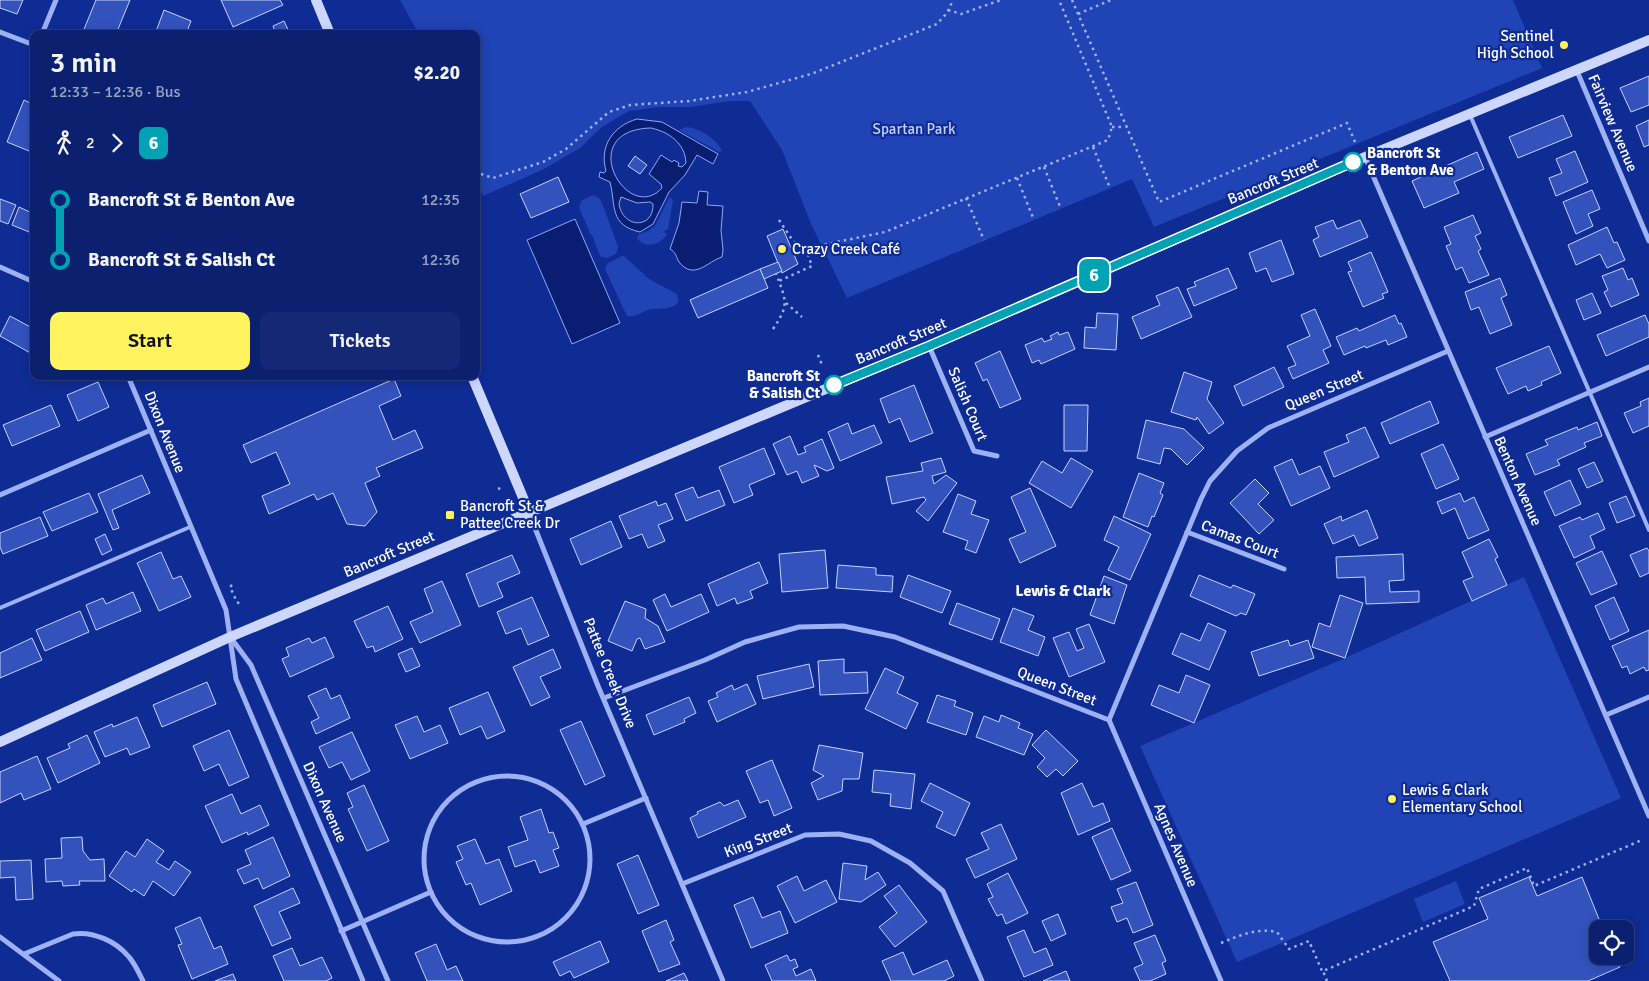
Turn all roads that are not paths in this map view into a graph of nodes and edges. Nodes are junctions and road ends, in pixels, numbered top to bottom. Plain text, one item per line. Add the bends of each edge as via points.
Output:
1 (56, 0) edge
2 (316, 0) edge
3 (44, 30) edge
4 (328, 30) edge
5 (0, 32) edge
6 (1649, 40) edge
7 (30, 43) edge
8 (1577, 71) junction
9 (1470, 115) junction
10 (1364, 157) junction
11 (1649, 241) edge
12 (0, 267) edge
13 (30, 280) edge
14 (929, 346) junction
15 (1448, 351) junction
16 (1649, 367) edge
17 (130, 380) edge
18 (474, 380) edge
19 (1589, 392) junction
20 (151, 430) junction
21 (1485, 436) junction
22 (997, 456) dead end
23 (0, 495) edge
24 (529, 512) junction
25 (190, 527) junction
26 (1649, 530) edge
27 (1187, 532) junction
28 (1284, 569) dead end
29 (0, 608) edge
30 (230, 637) junction
31 (1649, 697) edge
32 (604, 698) junction
33 (1606, 715) junction
34 (1109, 720) junction
35 (0, 741) edge
36 (646, 798) junction
37 (1649, 816) edge
38 (583, 824) junction
39 (682, 884) junction
40 (431, 892) junction
41 (363, 921) junction
42 (341, 930) junction
43 (0, 937) edge
44 (24, 954) junction
45 (59, 981) edge
46 (143, 981) edge
47 (363, 981) edge
48 (388, 981) edge
49 (723, 981) edge
50 (982, 981) edge
51 (1221, 981) edge

1 - 3 street
2 - 4 street
5 - 7 street
6 - 8 street, Bancroft Street
8 - 9 street, Bancroft Street
8 - 11 street, Fairview Avenue
9 - 10 street, Bancroft Street
9 - 19 lane
10 - 14 street, Bancroft Street
10 - 15 street, Benton Avenue
12 - 13 street
14 - 22 street, Salish Court via 974,451
14 - 24 street, Bancroft Street
15 - 21 street, Benton Avenue
15 - 27 street, Queen Street via 1268,428 1237,451 1210,481
16 - 19 street
17 - 20 street, Dixon Avenue
18 - 24 street, Pattee Creek Drive
19 - 21 street
19 - 26 lane
20 - 23 street
20 - 25 street, Dixon Avenue
21 - 33 street, Benton Avenue
24 - 30 street, Bancroft Street
24 - 32 street, Pattee Creek Drive
25 - 29 lane
25 - 30 street, Dixon Avenue via 226,610
27 - 28 street, Camas Court
27 - 34 street, Queen Street
30 - 35 street, Bancroft Street
30 - 41 street, Dixon Avenue via 251,666
30 - 42 street, Dixon Avenue via 236,679
31 - 33 street
32 - 34 street, Queen Street via 745,642 799,627 843,626 896,637
32 - 36 street, Pattee Creek Drive
33 - 37 street, Benton Avenue
34 - 51 street, Agnes Avenue
36 - 38 street
36 - 39 street, Pattee Creek Drive
38 - 40 street via 563,797 535,780 498,776 469,785 446,803 430,829 424,864
38 - 40 street via 590,859 586,887 566,918 542,935 508,942 479,938 453,922
39 - 49 street, Pattee Creek Drive
39 - 50 street, King Street via 805,835 839,834 871,841 910,862 943,891
40 - 41 street
41 - 42 street
41 - 48 street, Dixon Avenue
42 - 47 street, Dixon Avenue
43 - 44 street
44 - 45 street
44 - 46 street via 73,934 86,934 107,940 123,951

